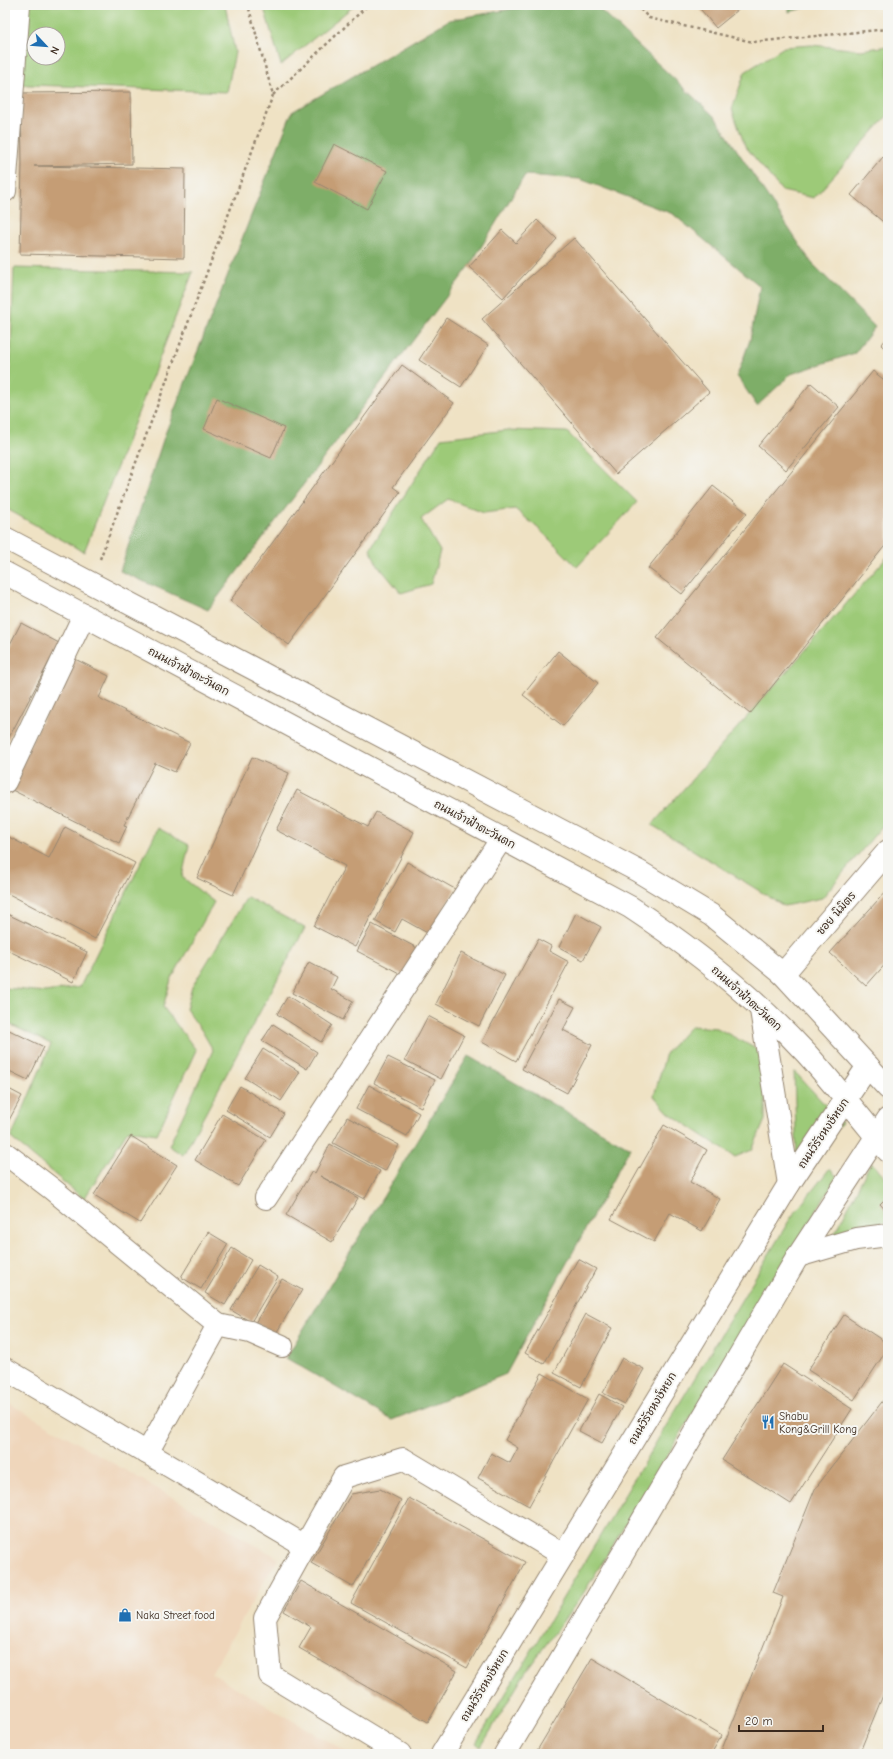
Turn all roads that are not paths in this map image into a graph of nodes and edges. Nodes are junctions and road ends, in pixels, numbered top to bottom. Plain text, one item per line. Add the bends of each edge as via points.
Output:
1 (19, 5) edge
2 (5, 191) edge
3 (5, 538) edge
4 (5, 573) edge
5 (84, 615) junction
6 (5, 782) edge
7 (502, 838) junction
8 (888, 851) edge
9 (783, 974) junction
10 (761, 1010) junction
11 (868, 1066) junction
12 (888, 1088) edge
13 (845, 1100) junction
14 (884, 1135) edge
15 (6, 1154) edge
16 (789, 1184) junction
17 (266, 1198) dead end
18 (888, 1235) edge
19 (798, 1256) junction
20 (218, 1325) junction
21 (282, 1346) dead end
22 (5, 1369) edge
23 (147, 1453) junction
24 (305, 1546) junction
25 (563, 1555) junction
26 (400, 1754) edge
27 (442, 1754) edge
28 (505, 1754) edge

1 - 2 main road
3 - 9 main road via 638,871 711,915
4 - 5 main road, ถนนเจ้าฟ้าตะวันตก
5 - 6 main road
5 - 7 main road, ถนนเจ้าฟ้าตะวันตก
7 - 10 main road, ถนนเจ้าฟ้าตะวันตก via 655,923 715,968
7 - 17 main road
8 - 9 main road, ซอย นิมิตร
9 - 11 main road
10 - 13 main road, ถนนเจ้าฟ้าตะวันตก via 806,1053
10 - 16 main road
11 - 12 main road
11 - 13 main road, ถนนวิรัชหงษ์หยก
13 - 14 main road, ถนนเจ้าฟ้าตะวันตก
13 - 16 main road, ถนนวิรัชหงษ์หยก
14 - 19 main road
15 - 20 main road
16 - 25 main road, ถนนวิรัชหงษ์หยก
18 - 19 main road via 856,1239
19 - 28 main road
20 - 21 main road via 250,1332
20 - 23 main road
22 - 23 main road
23 - 24 main road
24 - 25 main road via 344,1477 403,1459
24 - 26 main road via 265,1618 270,1675
25 - 27 main road, ถนนวิรัชหงษ์หยก

